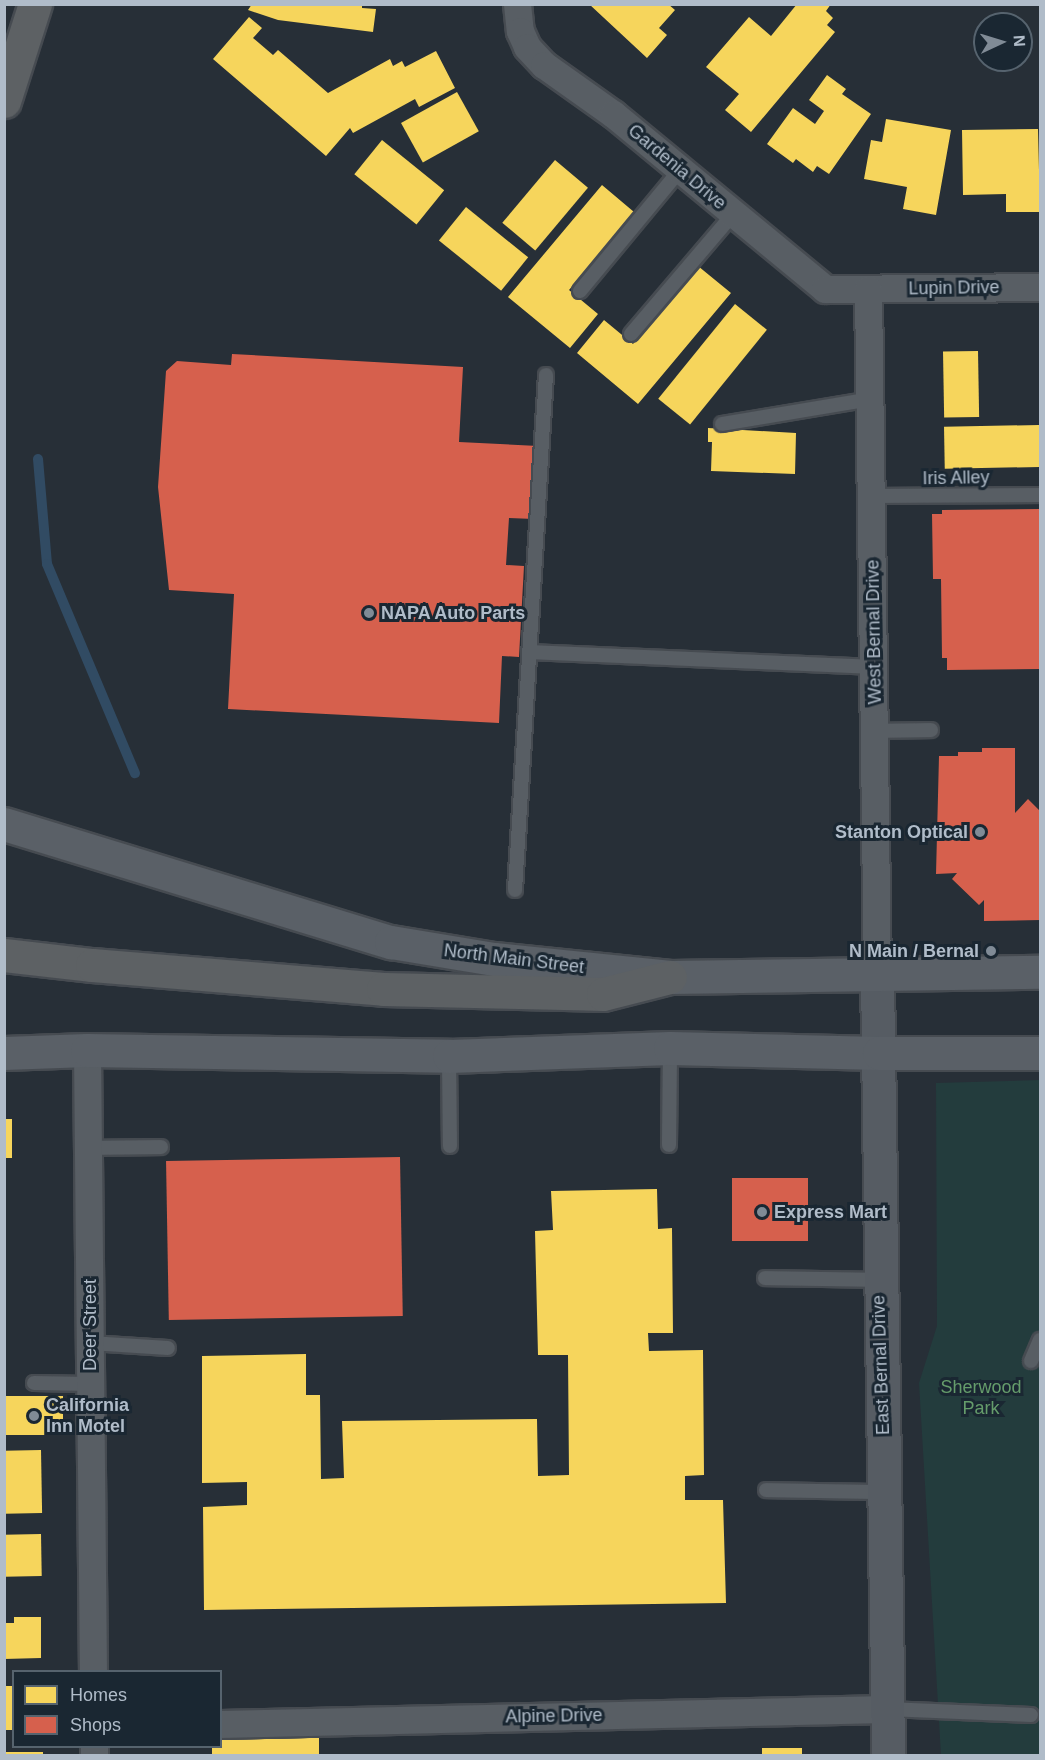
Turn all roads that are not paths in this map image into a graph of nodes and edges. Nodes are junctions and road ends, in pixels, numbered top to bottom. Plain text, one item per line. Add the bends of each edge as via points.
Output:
1 (35, 4) edge
2 (517, 4) edge
3 (4, 100) edge
4 (680, 170) junction
5 (733, 214) junction
6 (1041, 287) edge
7 (868, 289) junction
8 (580, 291) dead end
9 (631, 334) dead end
10 (546, 375) dead end
11 (871, 399) junction
12 (722, 424) dead end
13 (1041, 495) edge
14 (873, 496) junction
15 (530, 652) junction
16 (874, 667) junction
17 (931, 730) dead end
18 (876, 731) junction
19 (4, 824) edge
20 (515, 890) dead end
21 (4, 955) edge
22 (1041, 972) edge
23 (877, 974) junction
24 (670, 977) junction
25 (669, 1048) junction
26 (87, 1050) junction
27 (4, 1053) edge
28 (879, 1053) junction
29 (1041, 1053) edge
30 (449, 1056) junction
31 (669, 1145) dead end
32 (450, 1146) dead end
33 (161, 1147) dead end
34 (88, 1148) junction
35 (765, 1278) dead end
36 (879, 1280) junction
37 (1041, 1340) edge
38 (90, 1344) junction
39 (168, 1348) dead end
40 (1031, 1361) dead end
41 (34, 1383) dead end
42 (90, 1384) junction
43 (766, 1490) dead end
44 (885, 1492) junction
45 (93, 1670) edge
46 (887, 1708) junction
47 (1031, 1715) dead end
48 (222, 1724) edge
49 (888, 1755) edge

1 - 3 highway
2 - 4 street, Gardenia Drive via 520,31 527,47 544,65 613,114
4 - 5 street, Gardenia Drive
4 - 8 lane
5 - 7 street, Gardenia Drive via 825,290
5 - 9 lane
6 - 7 street, Lupin Drive
7 - 11 street, West Bernal Drive
10 - 15 lane
11 - 12 lane
11 - 14 street, West Bernal Drive
13 - 14 lane, Iris Alley
14 - 16 street, West Bernal Drive
15 - 16 lane
15 - 20 lane
16 - 18 street, West Bernal Drive
17 - 18 lane
18 - 23 street, West Bernal Drive
19 - 24 main road, North Main Street via 390,942 494,959
21 - 24 highway via 383,989 603,994
22 - 23 main road, North Main Street
23 - 24 main road, North Main Street
23 - 28 main road, East Bernal Drive
25 - 28 main road
25 - 30 main road
25 - 31 lane
26 - 27 main road
26 - 30 main road
26 - 34 street, Deer Street
28 - 29 main road
28 - 36 main road, East Bernal Drive
30 - 32 lane
33 - 34 lane
34 - 38 street, Deer Street
35 - 36 lane
36 - 44 main road, East Bernal Drive
37 - 40 lane
38 - 39 lane
38 - 42 street, Deer Street
41 - 42 lane
42 - 45 street, Deer Street
43 - 44 lane
44 - 46 main road, East Bernal Drive
46 - 47 lane
46 - 48 street, Alpine Drive
46 - 49 main road, East Bernal Drive

